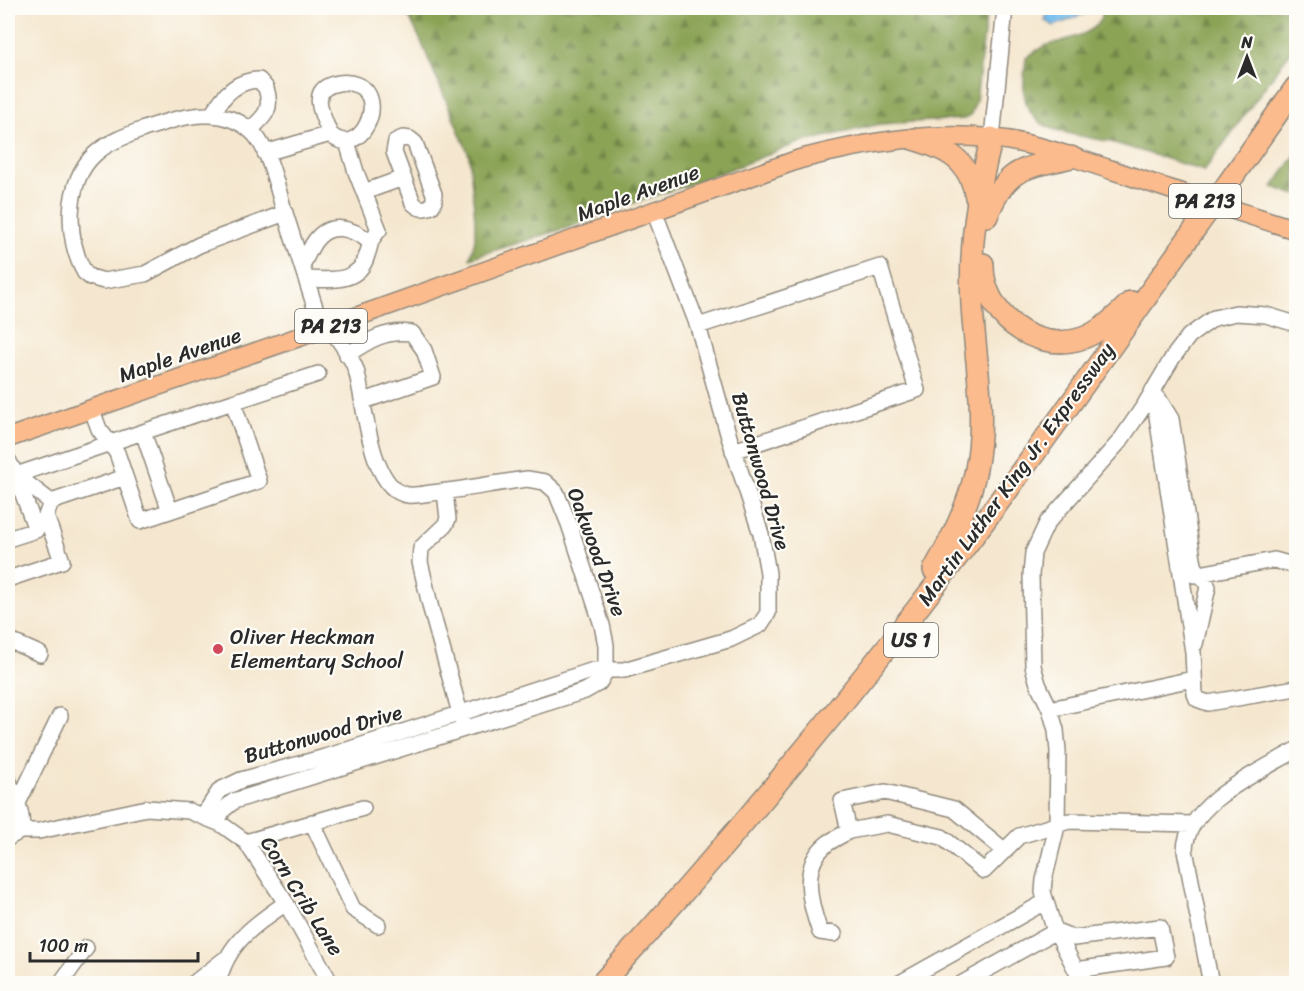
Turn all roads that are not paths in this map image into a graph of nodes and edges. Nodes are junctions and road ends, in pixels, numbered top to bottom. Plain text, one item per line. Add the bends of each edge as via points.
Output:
1 (1005, 8) edge
2 (1296, 87) edge
3 (1296, 112) edge
4 (212, 114) junction
5 (250, 130) junction
6 (330, 134) junction
7 (992, 138) junction
8 (913, 139) junction
9 (347, 142) junction
10 (265, 153) junction
11 (1071, 157) junction
12 (404, 178) dead end
13 (1234, 187) junction
14 (364, 192) junction
15 (654, 211) junction
16 (285, 213) junction
17 (982, 215) junction
18 (1204, 228) junction
19 (1296, 230) edge
20 (369, 241) junction
21 (1167, 267) junction
22 (304, 272) junction
23 (1296, 324) edge
24 (698, 326) junction
25 (326, 328) junction
26 (351, 361) junction
27 (318, 374) dead end
28 (1153, 390) junction
29 (364, 401) junction
30 (233, 402) junction
31 (92, 410) junction
32 (142, 432) junction
33 (8, 438) edge
34 (110, 444) junction
35 (733, 451) junction
36 (8, 460) edge
37 (16, 475) junction
38 (125, 477) junction
39 (444, 492) junction
40 (51, 502) junction
41 (170, 511) junction
42 (8, 539) edge
43 (1296, 566) edge
44 (1198, 573) junction
45 (1182, 578) junction
46 (8, 579) edge
47 (898, 634) junction
48 (8, 640) edge
49 (1193, 652) junction
50 (40, 654) dead end
51 (606, 671) junction
52 (1193, 679) junction
53 (1296, 688) edge
54 (1050, 708) junction
55 (60, 716) dead end
56 (463, 721) junction
57 (1296, 750) edge
58 (8, 780) edge
59 (17, 805) junction
60 (363, 808) dead end
61 (210, 819) junction
62 (312, 822) junction
63 (1192, 824) junction
64 (1057, 826) junction
65 (849, 831) junction
66 (14, 835) edge
67 (246, 842) junction
68 (1005, 851) junction
69 (1045, 902) junction
70 (286, 903) junction
71 (378, 926) dead end
72 (1056, 931) junction
73 (834, 934) dead end
74 (86, 948) dead end
75 (228, 957) junction
76 (1079, 977) edge
77 (60, 984) edge
78 (193, 984) edge
79 (218, 984) edge
80 (331, 984) edge
81 (601, 984) edge
82 (620, 984) edge
83 (898, 984) edge
84 (961, 984) edge
85 (1211, 984) edge

1 - 7 street
2 - 13 highway, Martin Luther King Jr. Expressway / US 1
3 - 13 highway, Martin Luther King Jr. Expressway / US 1
4 - 5 street
4 - 5 street via 217,104 243,82 259,81 266,88 268,108 266,116
4 - 16 street via 195,114 132,133 96,153 87,163 74,190 71,216 76,253 85,273 104,281 145,274 199,244
5 - 10 street, Oakwood Drive
6 - 9 street via 337,141
6 - 9 street via 319,105 322,90 345,82 359,85 371,104 371,117 368,125
6 - 10 street
7 - 8 main road, Maple Avenue / PA 213
7 - 11 main road, Maple Avenue / PA 213
7 - 17 highway via 983,170
8 - 15 main road, Maple Avenue / PA 213 via 858,144 800,159
8 - 17 highway via 950,153 961,163 973,183
9 - 14 street
10 - 16 street, Oakwood Drive
11 - 17 highway via 1010,177
11 - 19 main road, Maple Avenue / PA 213
12 - 14 street
13 - 18 highway, Martin Luther King Jr. Expressway / US 1
14 - 20 street via 379,230
15 - 24 street, Buttonwood Drive
15 - 25 main road, Maple Avenue / PA 213
16 - 22 street, Oakwood Drive
17 - 21 highway via 983,273 988,294 1004,318 1043,339 1072,341 1099,330
17 - 47 highway via 971,266 980,410 976,469 957,526
18 - 21 highway, Martin Luther King Jr. Expressway / US 1
18 - 82 highway, Martin Luther King Jr. Expressway / US 1 via 1030,482 909,643 775,808
20 - 22 street via 363,266 346,279 332,280
20 - 22 street via 356,231 332,229 315,240
21 - 47 highway, Martin Luther King Jr. Expressway / US 1
22 - 25 street, Oakwood Drive
23 - 28 street via 1252,313 1214,318 1189,336
24 - 35 street, Buttonwood Drive
24 - 35 street via 880,267 917,390
25 - 26 street, Oakwood Drive
25 - 31 main road, Maple Avenue / PA 213
26 - 29 street, Oakwood Drive
26 - 29 street via 363,344 395,331 412,333 424,350 433,377
27 - 30 street
28 - 44 street via 1171,419
28 - 45 street
28 - 54 street via 1120,441 1047,523 1033,554 1033,666
29 - 39 street, Oakwood Drive via 375,456 389,485 408,495
30 - 32 street
30 - 41 street via 259,481
31 - 33 main road, Maple Avenue / PA 213
31 - 34 street
32 - 34 street
32 - 41 street
34 - 37 street
34 - 38 street
35 - 51 street, Buttonwood Drive via 765,551 770,605 765,620 730,639 624,670
36 - 37 street
37 - 40 street
37 - 42 street via 36,530
38 - 40 street
38 - 41 street via 140,522
39 - 51 street, Oakwood Drive via 526,479 552,486 562,504 598,610 606,645
39 - 56 street via 447,519 421,548 420,562
40 - 46 street via 46,516 62,561
43 - 44 street via 1274,560
44 - 45 street
44 - 49 street via 1208,587
45 - 49 street
47 - 81 highway, Martin Luther King Jr. Expressway / US 1 via 764,799
48 - 50 street
49 - 52 street
51 - 56 street, Buttonwood Drive via 594,670
52 - 53 street via 1197,699 1208,703
52 - 54 street
54 - 64 street via 1058,751
55 - 59 street
56 - 61 street, Buttonwood Drive via 241,780 220,790
57 - 63 street via 1221,796
58 - 59 street
59 - 66 street via 22,826
60 - 62 street
61 - 66 street via 189,811 147,808
61 - 67 street, Corn Crib Lane
62 - 67 street
62 - 71 street via 353,909
63 - 64 street via 1069,821
63 - 85 street via 1185,850
64 - 68 street via 1019,836
64 - 69 street via 1044,880
65 - 68 street via 887,824 942,837 984,871
65 - 68 street via 842,801 885,792 954,809
65 - 73 street via 826,844 813,863 808,886 820,932
67 - 70 street, Corn Crib Lane
69 - 72 street
69 - 83 street
70 - 75 street via 253,926
70 - 80 street, Corn Crib Lane
72 - 76 street
72 - 76 street via 1074,938 1160,927 1166,957
72 - 84 street
74 - 77 street
75 - 78 street
75 - 79 street

